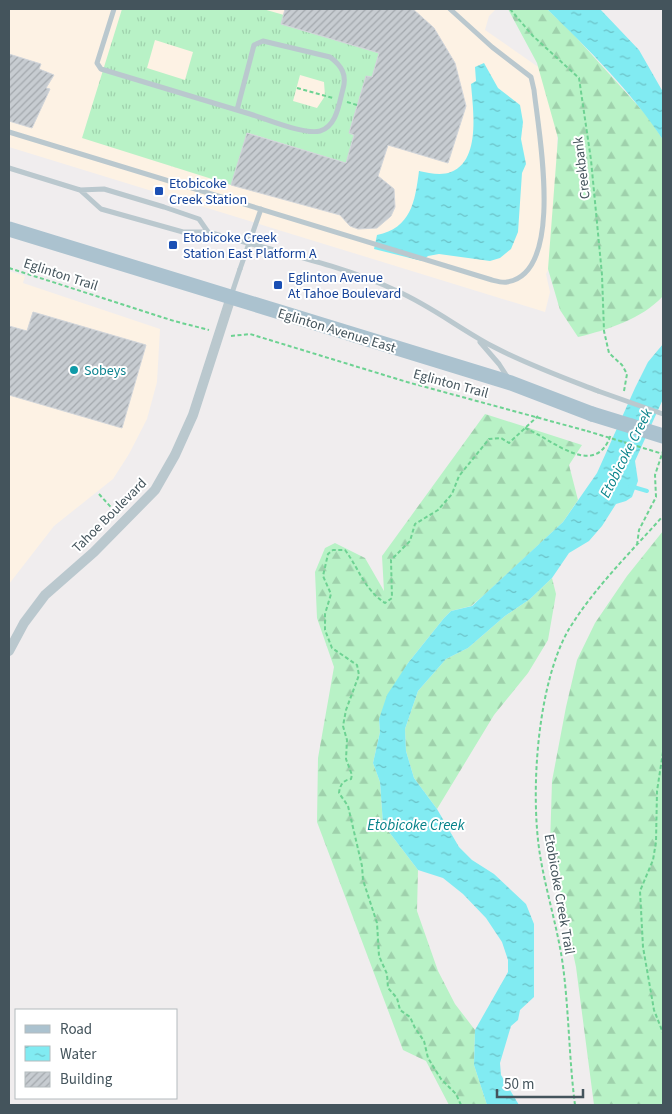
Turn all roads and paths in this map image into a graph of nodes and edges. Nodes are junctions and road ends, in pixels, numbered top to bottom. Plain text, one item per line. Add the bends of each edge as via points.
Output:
1 (114, 9) edge
2 (450, 9) edge
3 (510, 9) edge
4 (297, 88) dead end
5 (321, 94) dead end
6 (237, 110) junction
7 (9, 132) edge
8 (9, 168) edge
9 (80, 190) junction
10 (260, 209) junction
11 (9, 229) edge
12 (208, 232) junction
13 (9, 268) edge
14 (231, 297) junction
15 (458, 324) junction
16 (192, 325) dead end
17 (233, 336) dead end
18 (609, 353) dead end
19 (511, 383) junction
20 (663, 414) edge
21 (538, 416) junction
22 (524, 428) junction
23 (663, 436) edge
24 (603, 451) dead end
25 (663, 452) edge
26 (99, 494) dead end
27 (663, 516) edge
28 (124, 522) junction
29 (637, 545) junction
30 (9, 651) edge
31 (663, 752) edge
32 (663, 1033) edge
33 (461, 1105) edge
34 (574, 1105) edge

1 - 6 lane via 97,63 101,69
2 - 10 lane via 492,48 531,77 546,209 544,233 528,270 507,282 492,280
3 - 18 path, Creekbank via 533,36 579,78 591,160 604,331
4 - 5 path
6 - 6 lane via 313,132 322,130 336,115 346,80 339,63 330,58 263,41 254,45
7 - 10 lane
8 - 9 lane
9 - 12 lane via 101,208 182,232
9 - 12 lane via 104,188 164,207 199,219
10 - 14 lane, bridge
11 - 14 main road, Eglinton Avenue East
12 - 15 lane via 369,280 398,291
13 - 16 path, Eglinton Trail
14 - 19 main road, Eglinton Avenue East
14 - 28 street, Tahoe Boulevard via 193,416 175,455 156,490
15 - 19 lane via 487,347
15 - 20 lane, bridge via 536,368
17 - 21 path, Eglinton Trail via 250,334 407,382
19 - 23 main road, Eglinton Avenue East, bridge via 592,414
21 - 22 path
21 - 25 path, Eglinton Trail, bridge
22 - 24 path via 581,456 593,456
22 - 33 path via 509,443 501,438 488,439 459,476 452,494 438,510 415,524 410,541 391,560 392,598 385,603 364,584 345,550 333,550 328,554 324,576 331,594 325,614 325,630 332,648 357,665 359,675 343,726 347,740 346,759 352,775 340,786 339,793 348,806 362,866 362,880 377,923 379,956 387,974 388,988 397,998 400,1010 410,1016 424,1041 428,1058
25 - 29 path, Etobicoke Creek Trail via 655,475 656,497 639,530
26 - 28 path
27 - 29 path
28 - 30 street, Tahoe Boulevard via 45,595 24,623
29 - 34 path, Etobicoke Creek Trail via 613,569 568,630 553,670 542,715 536,804 540,853 563,965
31 - 32 path via 657,791 656,842 653,860 640,891 643,948 654,1010

